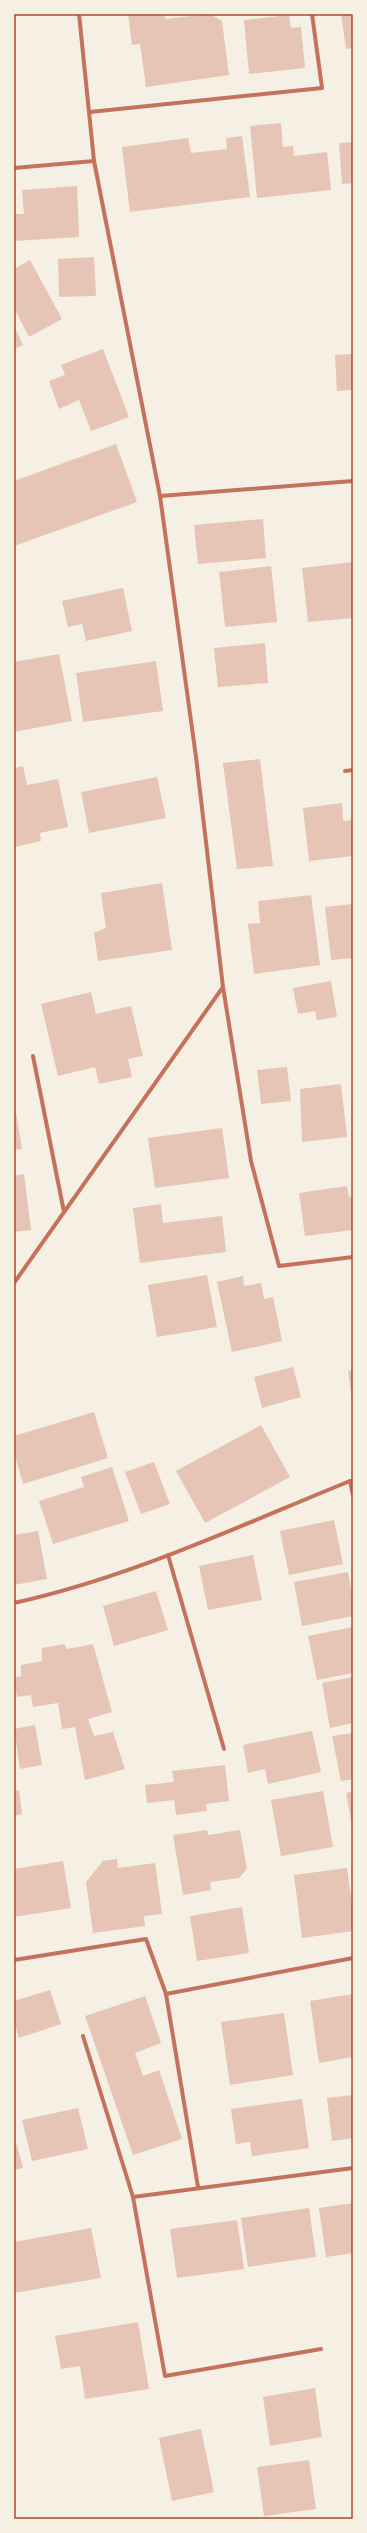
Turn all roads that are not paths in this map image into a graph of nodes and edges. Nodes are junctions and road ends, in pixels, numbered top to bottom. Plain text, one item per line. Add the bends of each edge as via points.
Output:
1 (79, 14) edge
2 (312, 14) edge
3 (90, 112) junction
4 (94, 161) junction
5 (14, 168) edge
6 (353, 481) edge
7 (160, 496) junction
8 (353, 770) edge
9 (345, 771) dead end
10 (223, 987) junction
11 (33, 1056) dead end
12 (64, 1212) junction
13 (353, 1257) edge
14 (14, 1283) edge
15 (351, 1481) edge
16 (353, 1495) edge
17 (168, 1555) junction
18 (14, 1603) edge
19 (224, 1749) dead end
20 (353, 1958) edge
21 (14, 1960) edge
22 (166, 1994) junction
23 (82, 2036) dead end
24 (353, 2168) edge
25 (198, 2187) junction
26 (133, 2197) junction
27 (321, 2349) dead end

1 - 3 street
2 - 3 street via 322,88
3 - 4 street
4 - 5 street
4 - 7 street
6 - 7 street
7 - 10 street via 196,757
8 - 9 street
10 - 12 street
10 - 13 street via 251,1161 279,1266
11 - 12 street
12 - 14 street
15 - 16 street
15 - 17 street
17 - 18 street via 139,1567 50,1595
17 - 19 street
20 - 22 street
21 - 22 street via 146,1939
22 - 25 street
23 - 26 street
24 - 25 street
25 - 26 street
26 - 27 street via 165,2376

